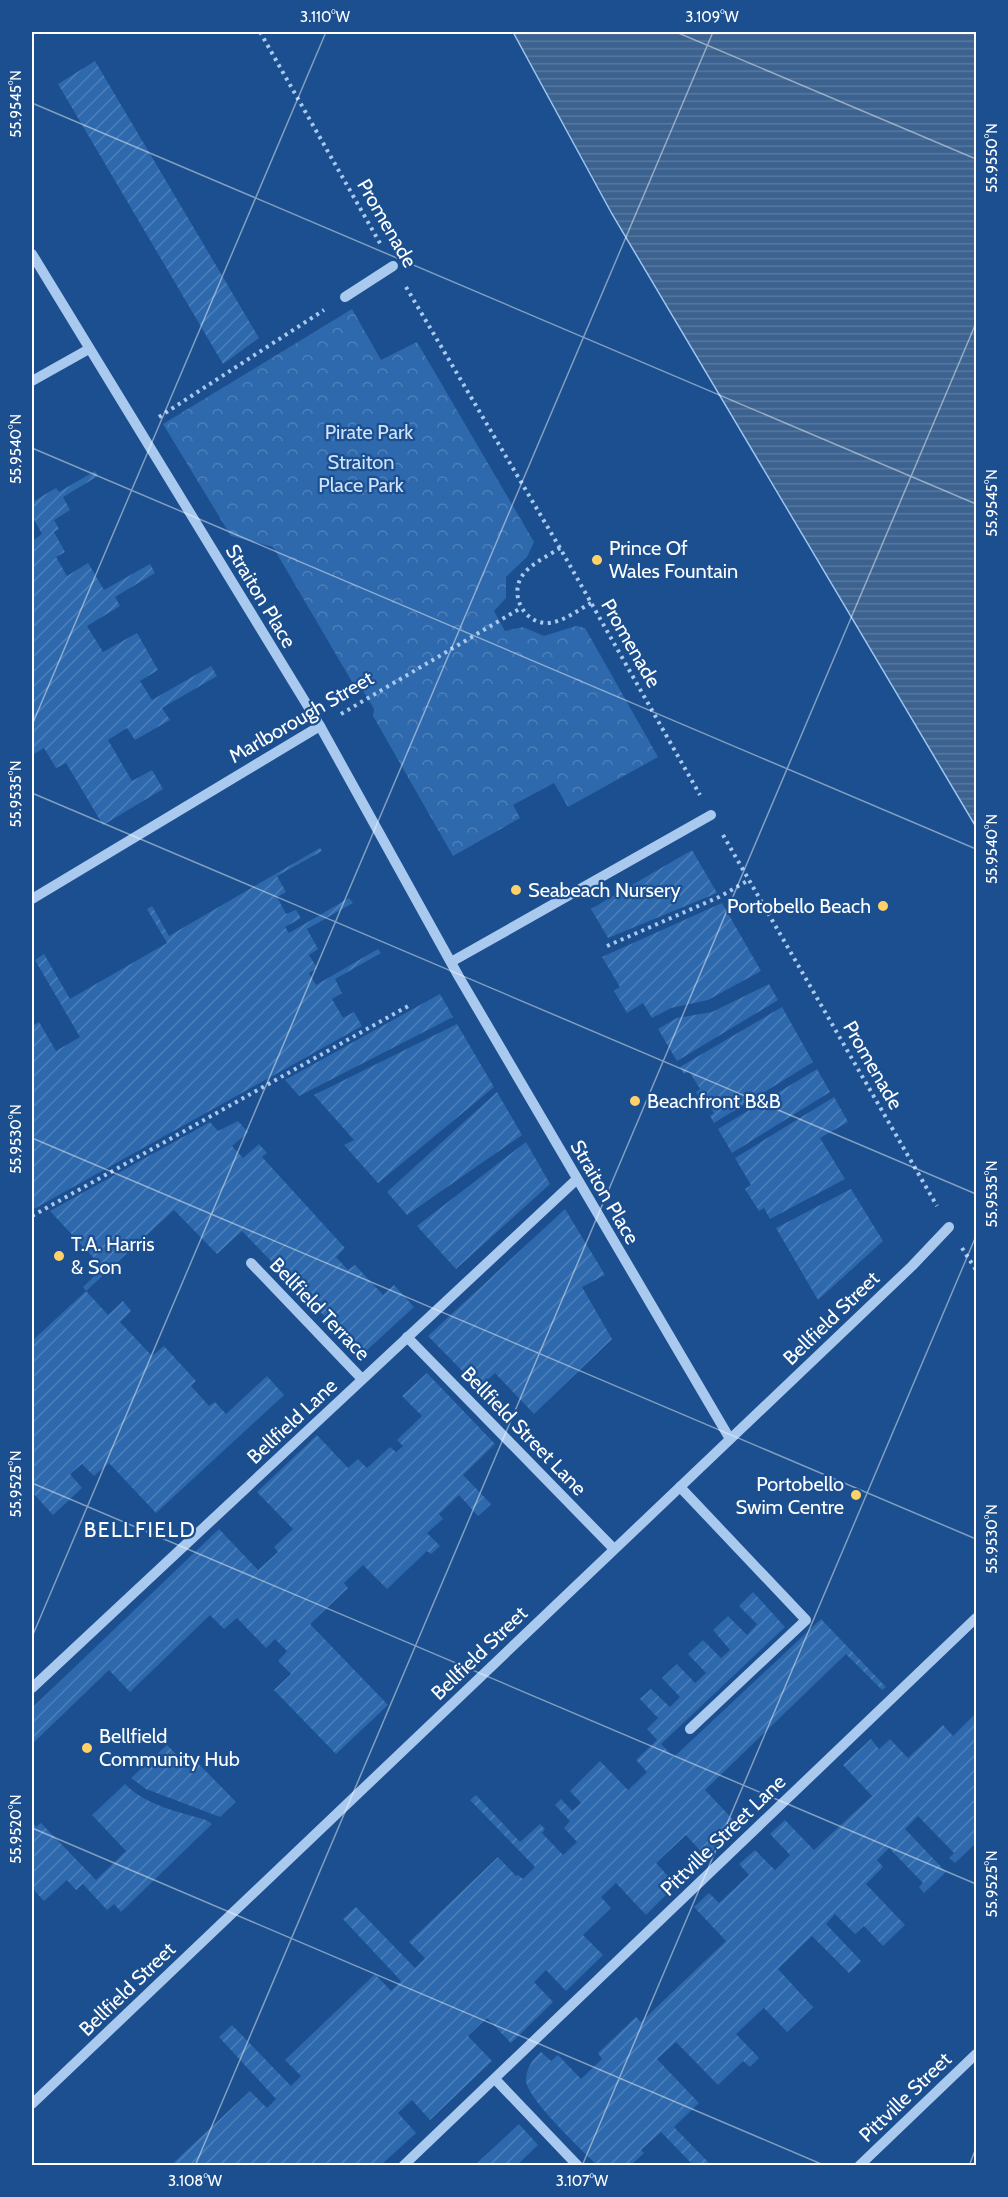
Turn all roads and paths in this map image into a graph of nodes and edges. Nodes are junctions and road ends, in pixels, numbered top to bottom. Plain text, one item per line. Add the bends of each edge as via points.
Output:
1 (260, 32) edge
2 (32, 254) edge
3 (393, 266) junction
4 (345, 297) joint
5 (89, 350) junction
6 (32, 381) edge
7 (138, 430) junction
8 (560, 548) junction
9 (591, 603) junction
10 (521, 608) junction
11 (320, 726) junction
12 (711, 814) junction
13 (749, 880) junction
14 (32, 899) edge
15 (607, 946) dead end
16 (451, 962) junction
17 (410, 1005) dead end
18 (576, 1180) junction
19 (32, 1216) edge
20 (949, 1227) junction
21 (251, 1263) dead end
22 (976, 1270) edge
23 (408, 1337) junction
24 (362, 1380) junction
25 (730, 1439) junction
26 (680, 1487) junction
27 (614, 1549) junction
28 (976, 1618) edge
29 (32, 1688) edge
30 (690, 1729) dead end
31 (976, 2054) edge
32 (495, 2079) junction
33 (32, 2104) edge
34 (403, 2166) edge
35 (578, 2166) edge
36 (859, 2166) edge

1 - 3 path, Promenade
2 - 5 street, Straiton Place
3 - 4 street
3 - 8 path, Promenade
4 - 7 path
5 - 6 street
5 - 7 street, Straiton Place
7 - 11 street, Straiton Place
8 - 9 path, Promenade
8 - 10 path via 523,575 517,594
9 - 10 path via 549,623 531,618
9 - 12 path, Promenade
10 - 11 path, Marlborough Street
11 - 14 street, Marlborough Street
11 - 16 street, Straiton Place
12 - 13 path, Promenade
12 - 16 street
13 - 15 path
13 - 20 path, Promenade
16 - 18 street, Straiton Place
17 - 19 path
18 - 23 street, Bellfield Lane
18 - 25 street, Straiton Place
20 - 22 path, Promenade
20 - 25 street, Bellfield Street
21 - 24 street, Bellfield Terrace
23 - 24 street, Bellfield Lane
23 - 27 street, Bellfield Street Lane
24 - 29 street, Bellfield Lane
25 - 26 street, Bellfield Street
26 - 27 street, Bellfield Street
26 - 30 street via 806,1620
27 - 33 street, Bellfield Street
28 - 32 street, Pittville Street Lane
31 - 36 street, Pittville Street
32 - 34 street, Pittville Street Lane
32 - 35 street

